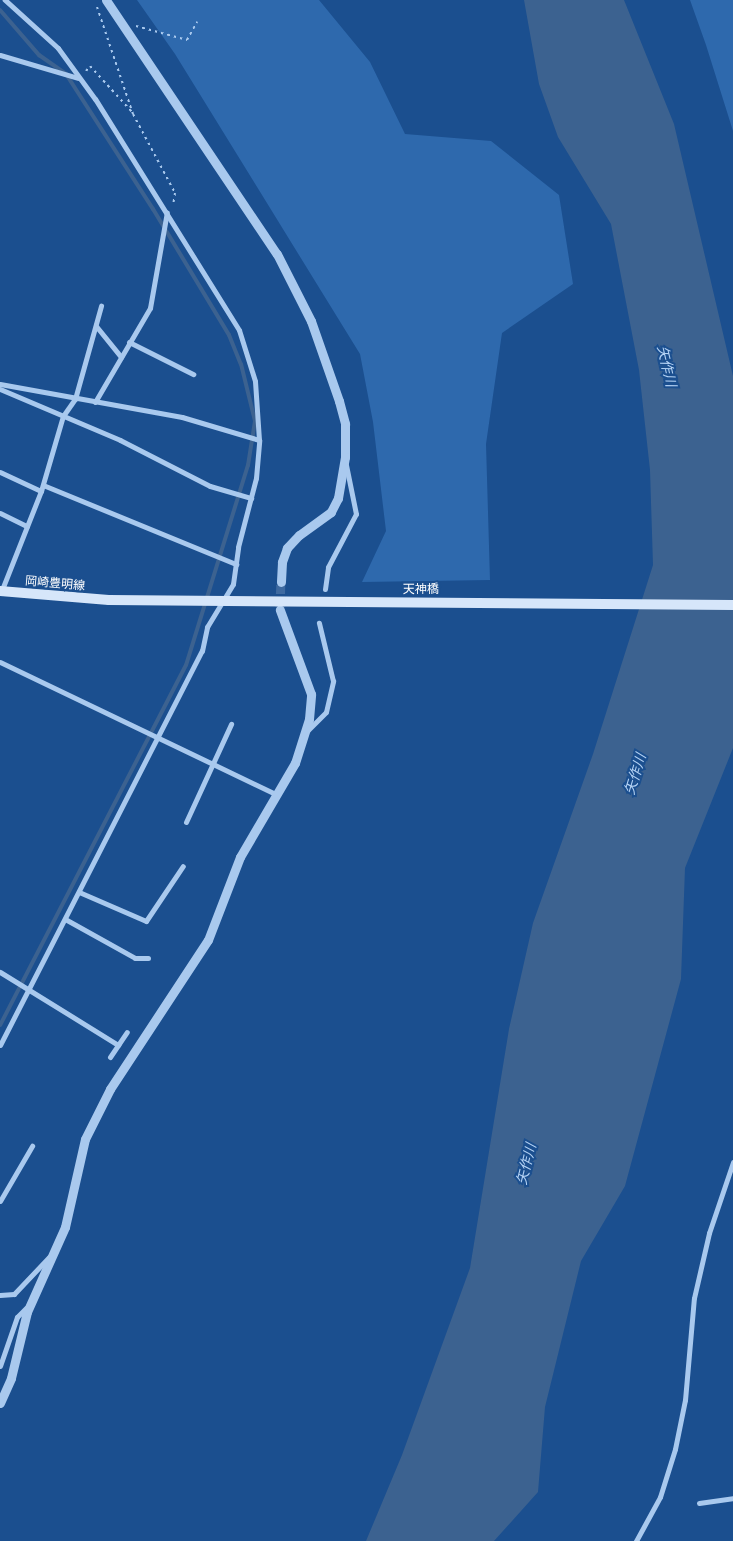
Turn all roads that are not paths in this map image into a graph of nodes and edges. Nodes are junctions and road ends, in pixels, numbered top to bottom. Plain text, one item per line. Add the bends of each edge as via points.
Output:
1 (5, 0) edge
2 (106, 0) edge
3 (0, 55) edge
4 (79, 78) junction
5 (167, 212) junction
6 (101, 306) dead end
7 (96, 326) junction
8 (129, 342) junction
9 (121, 357) junction
10 (193, 374) dead end
11 (0, 384) edge
12 (0, 389) edge
13 (75, 399) junction
14 (95, 402) junction
15 (63, 416) junction
16 (259, 440) junction
17 (345, 458) junction
18 (0, 472) edge
19 (43, 485) junction
20 (41, 491) junction
21 (250, 498) junction
22 (0, 513) edge
23 (27, 526) junction
24 (236, 564) junction
25 (281, 582) tunnel mouth
26 (325, 589) dead end
27 (0, 592) edge
28 (109, 600) joint
29 (733, 605) edge
30 (280, 610) tunnel mouth
31 (319, 623) dead end
32 (0, 662) edge
33 (231, 724) dead end
34 (303, 735) junction
35 (157, 738) junction
36 (214, 765) junction
37 (276, 794) junction
38 (186, 822) dead end
39 (183, 866) dead end
40 (79, 892) junction
41 (65, 919) junction
42 (148, 958) dead end
43 (0, 972) edge
44 (29, 989) junction
45 (127, 1032) dead end
46 (0, 1045) edge
47 (118, 1045) junction
48 (110, 1057) dead end
49 (32, 1146) dead end
50 (733, 1162) edge
51 (0, 1201) edge
52 (55, 1251) junction
53 (0, 1295) edge
54 (31, 1303) junction
55 (0, 1366) edge
56 (0, 1403) edge
57 (733, 1498) edge
58 (699, 1503) dead end
59 (636, 1541) edge

1 - 4 street via 58,48
2 - 17 street via 277,254 311,321 339,401 346,424
3 - 4 street
4 - 5 street
5 - 8 street via 150,308
5 - 16 street via 239,330 255,381
6 - 7 street
7 - 9 street
7 - 13 street
8 - 9 street
8 - 10 street
9 - 14 street
11 - 13 street
12 - 15 street
13 - 14 street
13 - 15 street
14 - 16 street via 182,417
15 - 19 street
15 - 21 street via 120,440 210,486
16 - 21 street via 256,478
17 - 25 street via 335,505 331,512 287,548
17 - 26 street via 356,514 328,567
18 - 20 street
19 - 20 street
19 - 24 street
20 - 23 street
21 - 24 street
22 - 23 street
23 - 27 street
24 - 35 street via 233,584 207,627 202,651
27 - 28 main road, 岡崎豊明線
28 - 29 main road, 天神橋, bridge
30 - 34 street via 311,694
31 - 34 street via 333,681 326,712
32 - 35 street
33 - 36 street
34 - 37 street via 295,764
35 - 36 street
35 - 40 street
36 - 37 street
36 - 38 street
37 - 52 street via 240,857 208,940 110,1089 85,1138 65,1227
39 - 40 street via 146,921
40 - 41 street
41 - 42 street via 135,958
41 - 44 street
43 - 44 street
44 - 46 street
44 - 47 street
45 - 47 street
47 - 48 street
49 - 51 street
50 - 59 street via 709,1233 694,1298 685,1400 675,1449 660,1497
52 - 53 street via 14,1294
52 - 54 street
54 - 55 street via 17,1317
54 - 56 street via 11,1378
57 - 58 street

